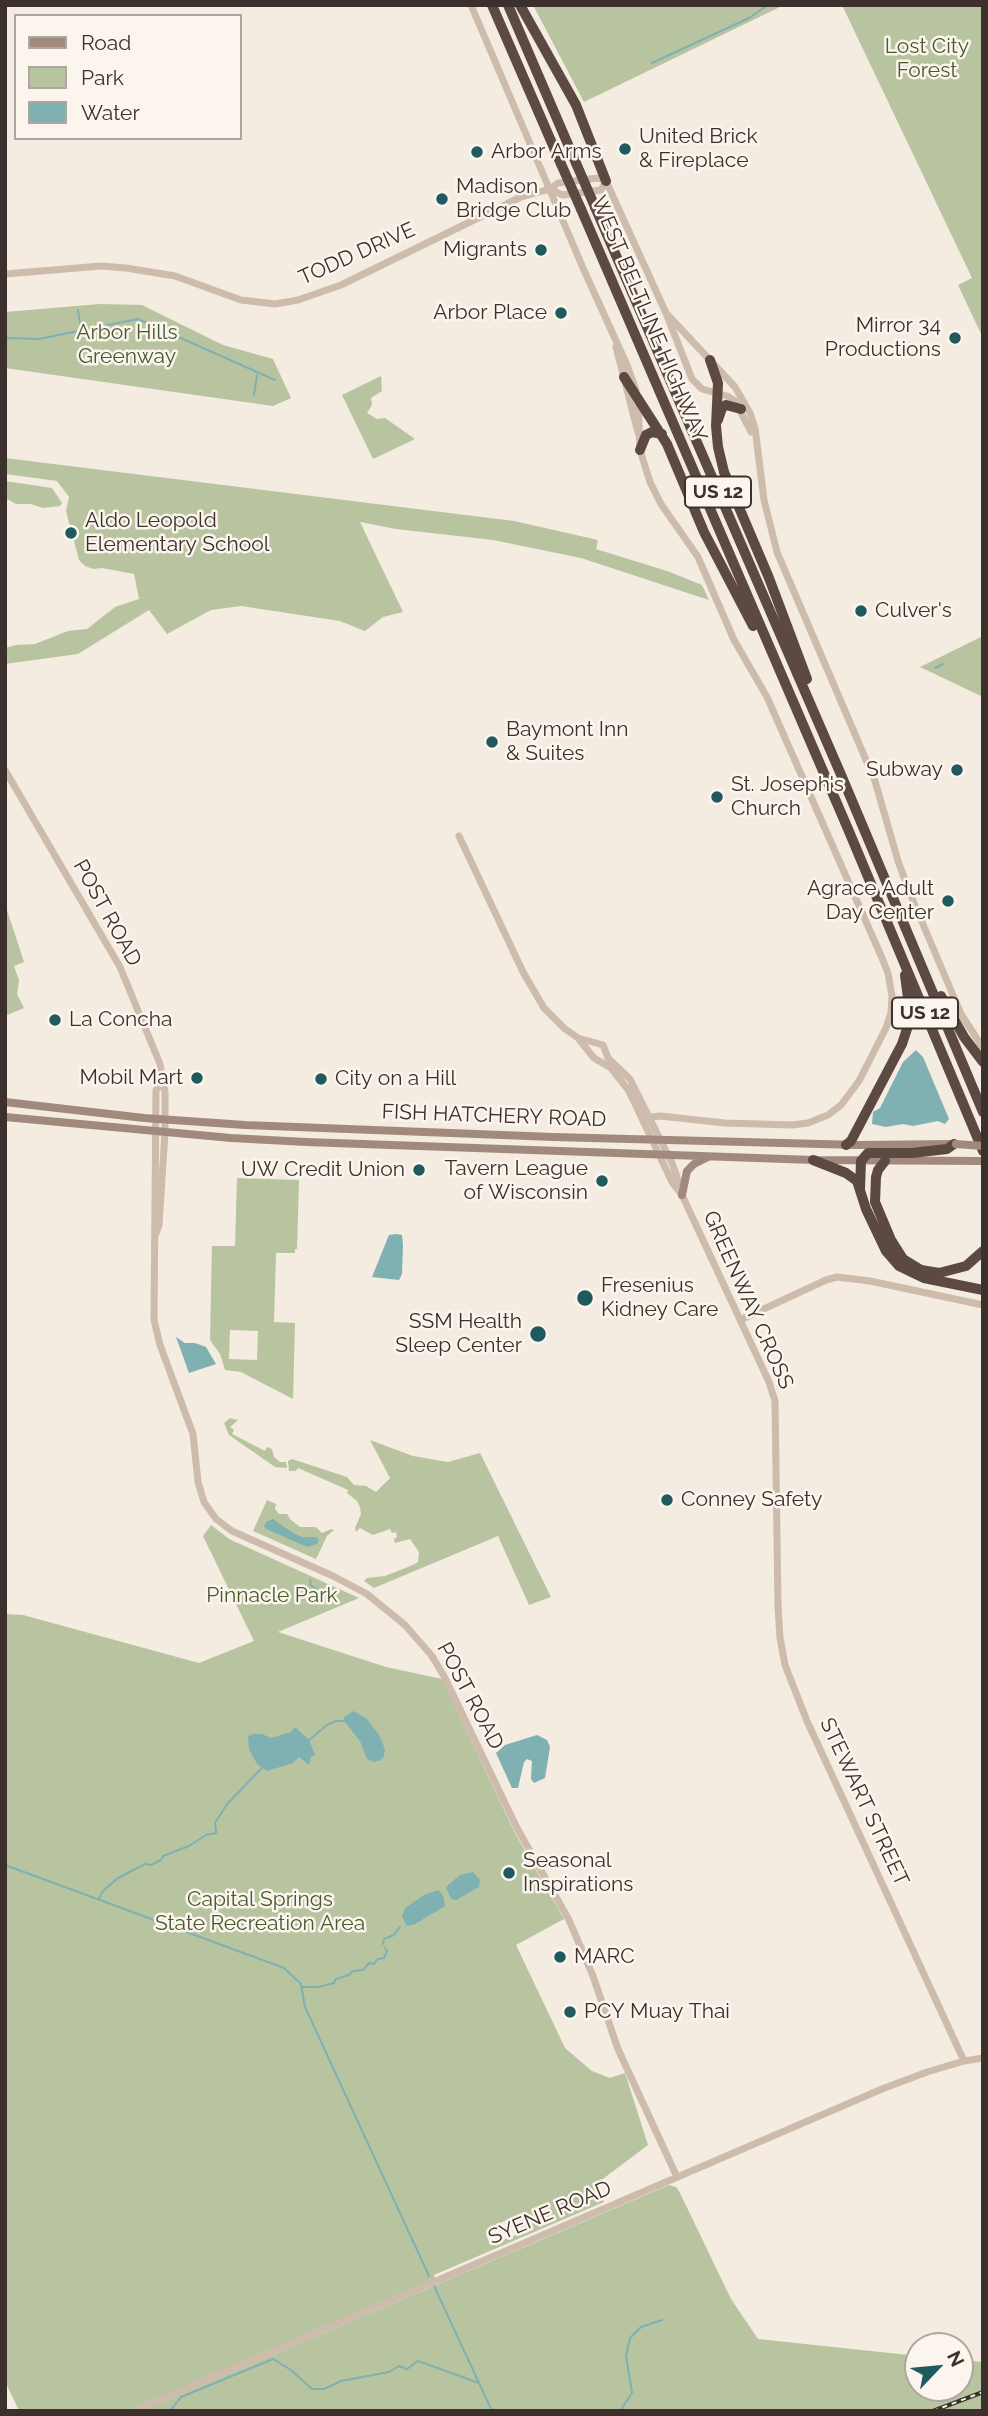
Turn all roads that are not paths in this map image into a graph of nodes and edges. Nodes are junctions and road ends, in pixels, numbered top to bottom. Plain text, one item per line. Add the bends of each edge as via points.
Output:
1 (471, 5) edge
2 (492, 5) edge
3 (508, 5) edge
4 (520, 5) edge
5 (607, 181) junction
6 (550, 189) junction
7 (5, 274) edge
8 (666, 313) junction
9 (616, 344) junction
10 (710, 360) junction
11 (624, 377) junction
12 (717, 393) junction
13 (637, 398) junction
14 (741, 409) junction
15 (716, 426) junction
16 (638, 434) junction
17 (662, 434) junction
18 (758, 449) junction
19 (640, 450) junction
20 (800, 719) junction
21 (5, 770) edge
22 (842, 777) junction
23 (459, 836) dead end
24 (913, 944) junction
25 (903, 959) junction
26 (578, 1038) junction
27 (596, 1044) junction
28 (983, 1048) edge
29 (606, 1053) junction
30 (591, 1054) junction
31 (598, 1059) junction
32 (983, 1062) edge
33 (163, 1081) junction
34 (5, 1102) edge
35 (43, 1108) junction
36 (983, 1112) edge
37 (9, 1117) edge
38 (650, 1117) junction
39 (155, 1119) junction
40 (165, 1120) junction
41 (298, 1127) junction
42 (154, 1131) junction
43 (165, 1132) junction
44 (516, 1135) junction
45 (542, 1136) junction
46 (656, 1139) junction
47 (281, 1141) junction
48 (846, 1144) junction
49 (955, 1144) junction
50 (499, 1148) junction
51 (983, 1148) edge
52 (524, 1149) junction
53 (663, 1154) junction
54 (715, 1156) junction
55 (813, 1160) junction
56 (861, 1161) junction
57 (885, 1161) junction
58 (983, 1161) edge
59 (860, 1189) junction
60 (682, 1195) junction
61 (155, 1236) junction
62 (983, 1251) edge
63 (983, 1290) edge
64 (983, 1305) edge
65 (740, 1320) junction
66 (777, 1546) joint
67 (983, 2058) edge
68 (964, 2061) junction
69 (677, 2177) junction
70 (134, 2411) edge

1 - 6 street
2 - 20 highway, WEST BELTLINE HIGHWAY / US 12, bridge
3 - 22 highway, WEST BELTLINE HIGHWAY / US 12, bridge
4 - 5 highway via 567,88
5 - 6 street, TODD DRIVE via 558,183
5 - 6 street, TODD DRIVE via 601,190 562,195
5 - 8 street
6 - 7 street, TODD DRIVE via 510,202 323,292 275,304 241,300 148,270 101,266
6 - 9 street
8 - 10 street
8 - 12 street via 692,379 702,389
9 - 11 street
9 - 13 street
10 - 12 highway via 717,376
10 - 18 street via 743,399
11 - 13 highway
11 - 16 street
12 - 14 street
12 - 15 highway
13 - 16 street
13 - 17 highway
14 - 15 highway via 732,405 722,408
14 - 18 street
15 - 22 highway via 724,472 775,594
16 - 19 street
17 - 19 highway via 646,435
17 - 20 highway via 704,532
18 - 28 street via 777,552 875,780 898,861 922,922 961,1014
19 - 38 street via 653,490 698,557 734,640 775,715 882,958 892,996 886,1028 859,1081 842,1105 821,1119 792,1125
20 - 25 highway, WEST BELTLINE HIGHWAY / US 12
21 - 33 street, POST ROAD via 120,967
22 - 24 highway, WEST BELTLINE HIGHWAY / US 12
23 - 26 street, GREENWAY CROSS via 534,994 552,1018
24 - 32 highway via 964,1037
24 - 36 highway, WEST BELTLINE HIGHWAY / US 12
25 - 48 highway via 908,1026
25 - 51 highway, WEST BELTLINE HIGHWAY / US 12
26 - 27 street, GREENWAY CROSS
26 - 30 street, GREENWAY CROSS
27 - 29 street, GREENWAY CROSS
27 - 30 street
29 - 31 street
29 - 38 street, GREENWAY CROSS via 630,1079
30 - 31 street, GREENWAY CROSS
31 - 46 street, GREENWAY CROSS via 625,1084
33 - 39 street, POST ROAD via 156,1090
33 - 40 street, POST ROAD
34 - 35 main road, FISH HATCHERY ROAD
35 - 37 main road via 36,1114
35 - 39 main road, FISH HATCHERY ROAD
37 - 42 main road, FISH HATCHERY ROAD
38 - 46 street, GREENWAY CROSS
39 - 40 main road, FISH HATCHERY ROAD
39 - 42 street, POST ROAD
40 - 41 main road, FISH HATCHERY ROAD
40 - 43 street, POST ROAD
41 - 44 main road, FISH HATCHERY ROAD
41 - 47 main road
42 - 43 main road, FISH HATCHERY ROAD
42 - 61 street, POST ROAD
43 - 47 main road, FISH HATCHERY ROAD
43 - 61 street, POST ROAD
44 - 45 main road, FISH HATCHERY ROAD
44 - 50 main road via 515,1142
45 - 46 main road, FISH HATCHERY ROAD
45 - 52 main road via 525,1143
46 - 48 main road, FISH HATCHERY ROAD
46 - 53 street, GREENWAY CROSS
47 - 50 main road, FISH HATCHERY ROAD
48 - 49 main road, FISH HATCHERY ROAD
49 - 51 main road, FISH HATCHERY ROAD, bridge
49 - 56 highway via 912,1153 868,1153
50 - 52 main road, FISH HATCHERY ROAD
52 - 53 main road, FISH HATCHERY ROAD
53 - 54 main road, FISH HATCHERY ROAD
53 - 60 street, GREENWAY CROSS via 679,1179
54 - 55 main road, FISH HATCHERY ROAD
54 - 60 main road via 690,1168
55 - 56 main road, FISH HATCHERY ROAD
55 - 59 highway via 853,1177
56 - 57 main road, FISH HATCHERY ROAD
56 - 59 highway
57 - 58 main road, FISH HATCHERY ROAD
57 - 62 highway via 876,1177 875,1202 903,1259 920,1270 939,1273 966,1266
59 - 63 highway via 886,1251 898,1266 924,1278
60 - 65 street, GREENWAY CROSS
61 - 69 street, POST ROAD via 156,1332 193,1434 204,1502 232,1531 367,1594 405,1625 432,1656 517,1828 568,1917 618,2049
64 - 65 street via 837,1277
65 - 66 street, GREENWAY CROSS via 775,1401
66 - 68 street, STEWART STREET via 780,1639 789,1678
67 - 68 street, SYENE ROAD
68 - 69 street, SYENE ROAD via 882,2089
69 - 70 street, SYENE ROAD

